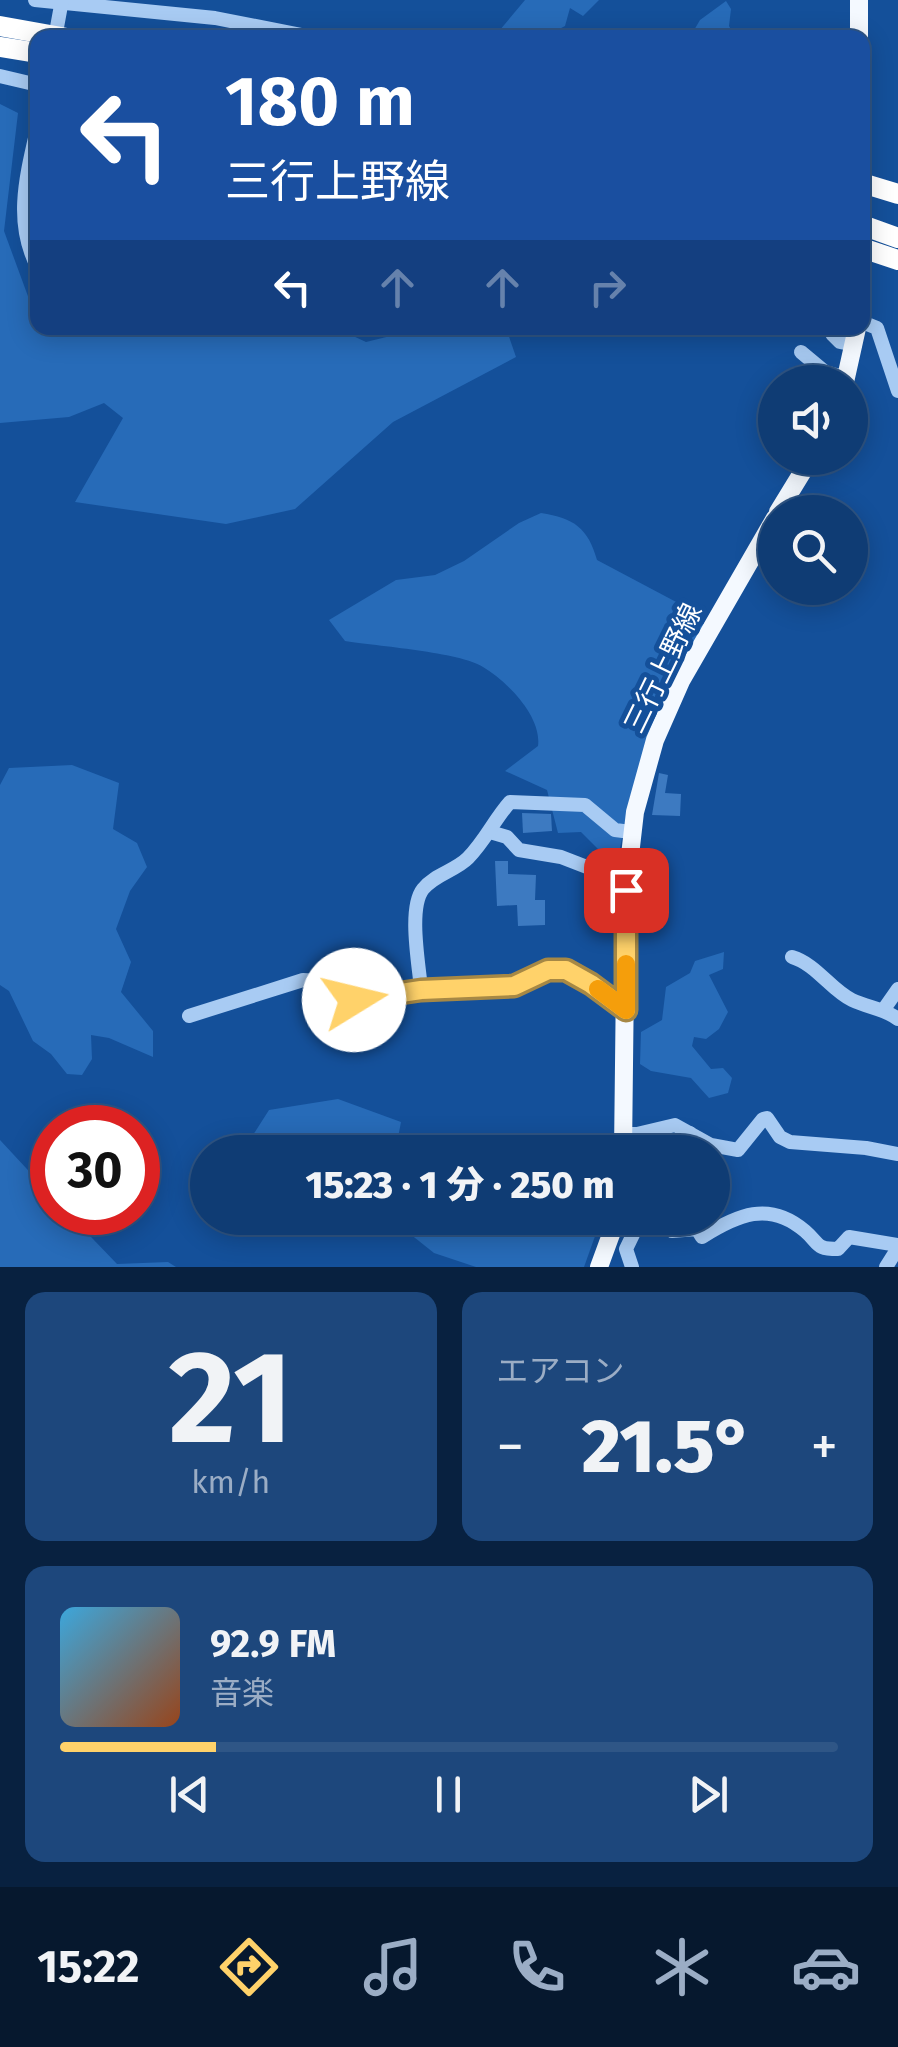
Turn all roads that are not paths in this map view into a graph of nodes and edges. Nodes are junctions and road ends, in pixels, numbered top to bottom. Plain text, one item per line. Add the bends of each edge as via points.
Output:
1 (34, 0) edge
2 (859, 0) edge
3 (61, 6) edge
4 (0, 26) edge
5 (276, 30) edge
6 (859, 30) edge
7 (30, 31) edge
8 (0, 46) edge
9 (30, 52) edge
10 (0, 76) edge
11 (30, 84) edge
12 (30, 158) edge
13 (870, 185) edge
14 (898, 194) edge
15 (870, 231) edge
16 (870, 249) edge
17 (30, 250) edge
18 (896, 252) edge
19 (870, 325) edge
20 (833, 335) edge
21 (856, 336) edge
22 (801, 352) dead end
23 (817, 365) edge
24 (849, 365) edge
25 (898, 392) edge
26 (758, 548) edge
27 (490, 832) junction
28 (631, 832) junction
29 (627, 873) junction
30 (792, 957) dead end
31 (898, 989) edge
32 (421, 990) junction
33 (884, 1009) junction
34 (626, 1010) junction
35 (190, 1016) dead end
36 (898, 1019) edge
37 (690, 1134) joint
38 (624, 1135) edge
39 (636, 1135) edge
40 (898, 1154) edge
41 (730, 1223) edge
42 (611, 1235) edge
43 (630, 1235) edge
44 (898, 1247) edge
45 (838, 1249) junction
46 (599, 1267) edge
47 (632, 1267) edge
48 (829, 1267) edge
49 (886, 1267) edge

1 - 3 street
2 - 6 main road
3 - 5 street via 215,18
4 - 7 highway
8 - 9 highway
10 - 11 street
12 - 17 street via 24,183
13 - 14 highway
15 - 18 highway
16 - 18 highway
19 - 25 street via 877,328
20 - 21 street via 840,342
21 - 24 main road
22 - 23 street
26 - 28 main road, 三行上野線 via 681,681 655,740
27 - 28 street via 510,802 585,805 615,830
27 - 29 street via 518,850
27 - 32 street via 464,862 421,891 415,910
28 - 29 main road, 三行上野線
29 - 34 main road, 三行上野線
30 - 33 street via 852,1000
31 - 33 street
32 - 34 street via 514,986 548,970 566,970
32 - 35 street via 354,1000 320,981 303,980
33 - 36 street
34 - 38 main road, 三行上野線
37 - 39 street via 676,1124
37 - 40 street via 738,1150 767,1118 790,1142
41 - 45 street via 765,1213 788,1220 818,1247
42 - 46 main road
43 - 47 street via 621,1248
44 - 45 street via 849,1237
44 - 49 street
45 - 48 street

